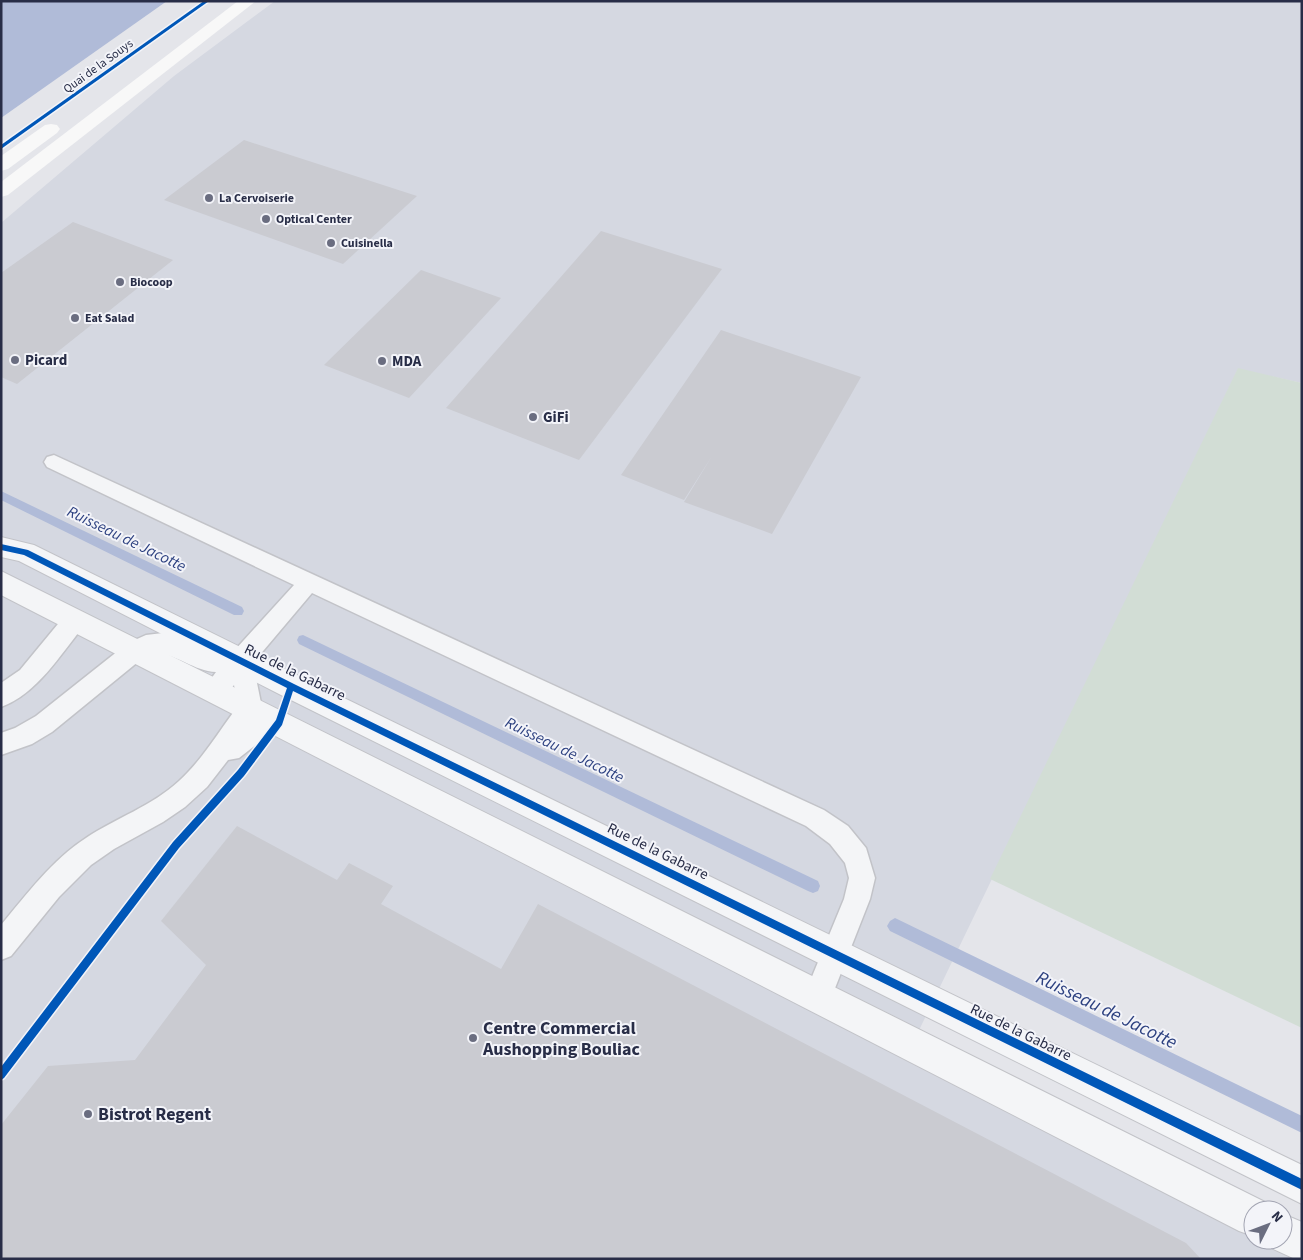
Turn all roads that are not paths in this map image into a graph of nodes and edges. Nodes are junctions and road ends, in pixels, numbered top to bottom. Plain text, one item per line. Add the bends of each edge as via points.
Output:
1 (229, 1) edge
2 (248, 1) edge
3 (1, 165) edge
4 (1, 191) edge
5 (54, 462) dead end
6 (1, 547) edge
7 (1, 582) edge
8 (309, 582) junction
9 (76, 620) junction
10 (136, 650) junction
11 (241, 661) junction
12 (215, 690) junction
13 (1, 697) edge
14 (250, 708) junction
15 (279, 722) junction
16 (1, 744) edge
17 (203, 774) junction
18 (1, 946) edge
19 (834, 953) junction
20 (818, 996) junction
21 (1302, 1185) edge
22 (1243, 1213) edge

1 - 3 main road, Quai de la Souys
2 - 4 main road
5 - 8 lane
6 - 11 street, Rue de la Gabarre via 25,552
7 - 9 street
8 - 11 lane
8 - 19 lane via 815,818 839,835 857,857 862,878 857,899
9 - 10 street
9 - 13 lane via 28,677
10 - 11 lane via 153,641 165,642 206,661
10 - 12 street
10 - 16 lane via 44,724
11 - 12 lane
11 - 14 lane
11 - 19 street, Rue de la Gabarre
12 - 14 street
14 - 15 street
14 - 17 lane
15 - 17 lane via 251,731
15 - 20 street
17 - 18 lane via 177,799 82,856
19 - 20 lane
19 - 21 street, Rue de la Gabarre
20 - 22 street

